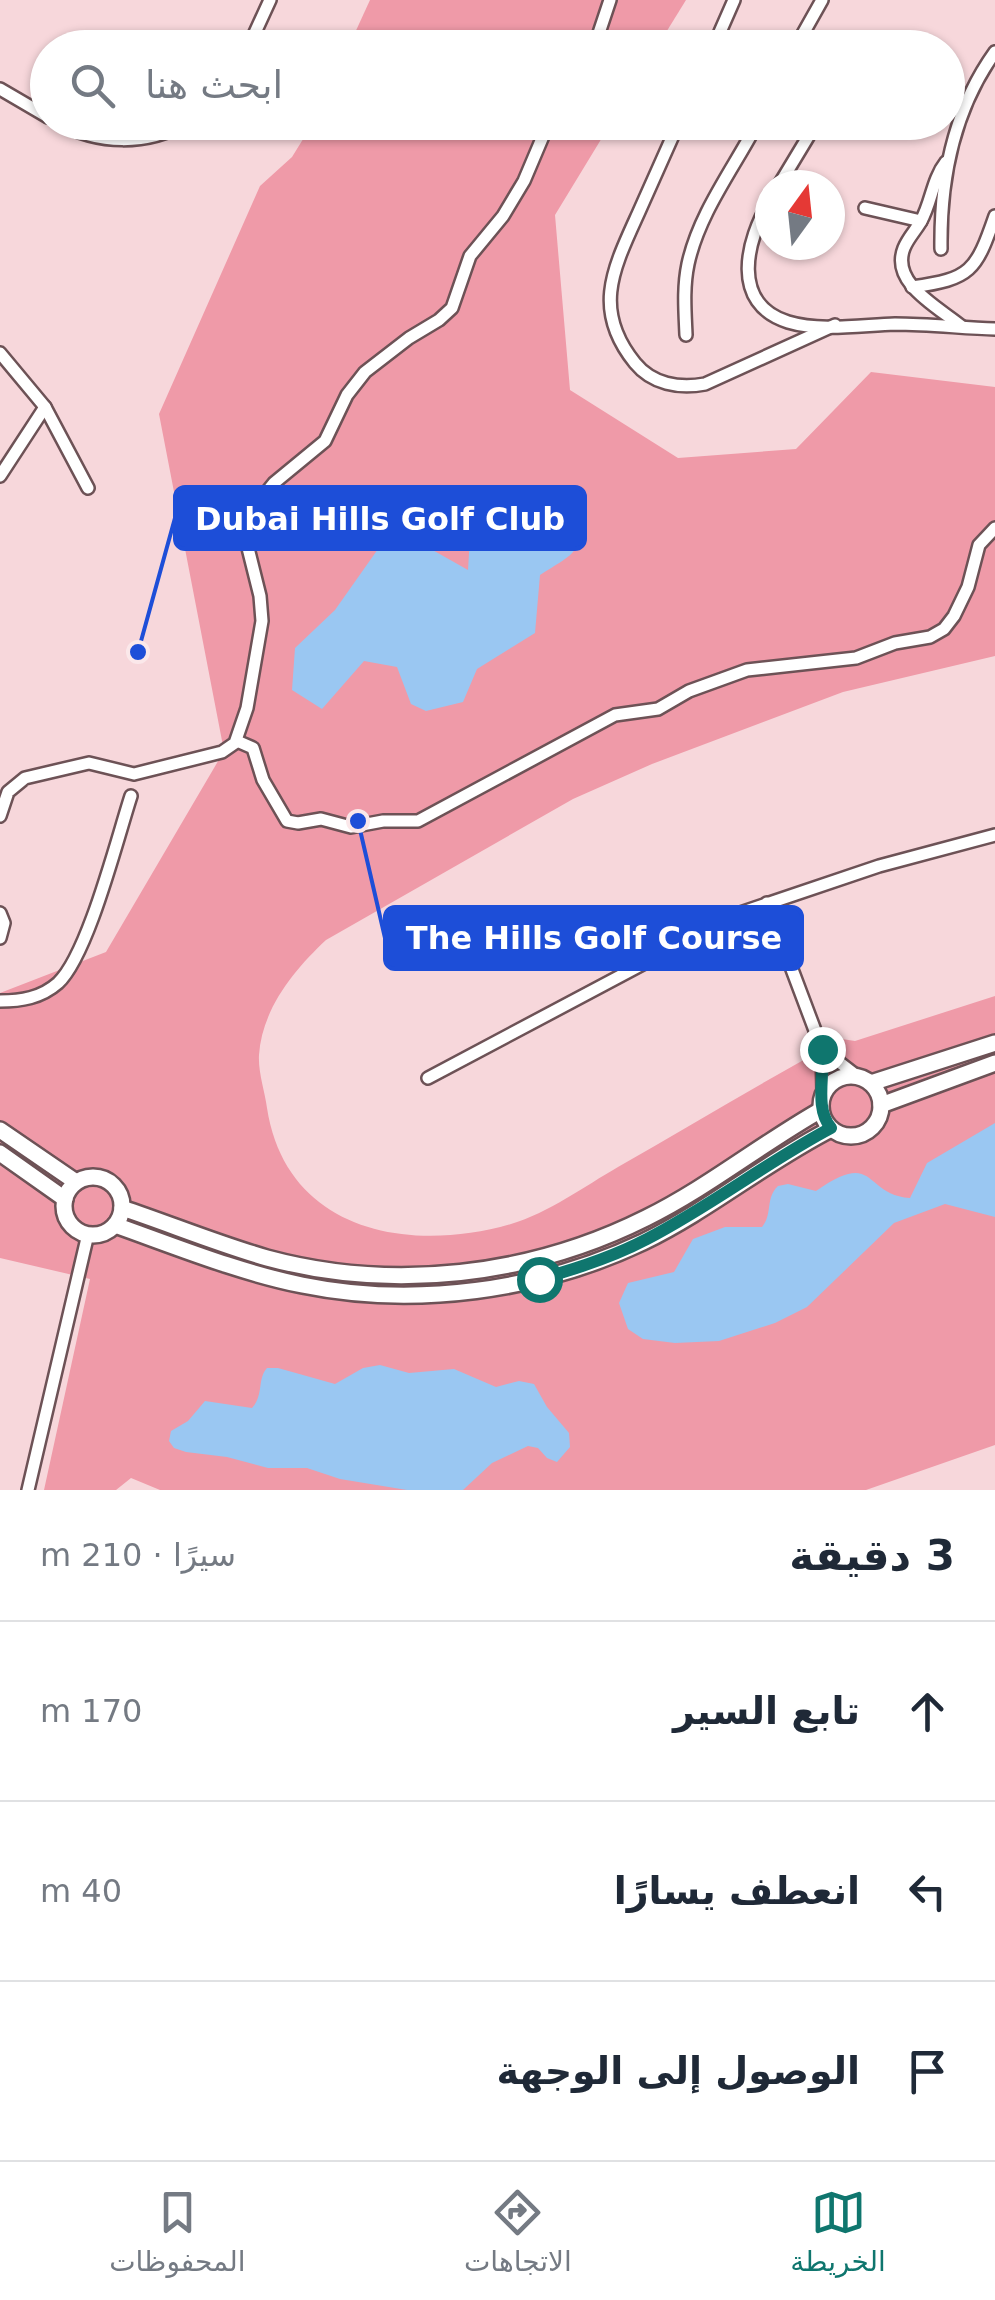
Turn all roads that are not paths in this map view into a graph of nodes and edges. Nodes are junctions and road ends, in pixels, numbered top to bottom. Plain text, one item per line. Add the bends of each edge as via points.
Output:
1 (270, 0) edge
2 (610, 0) edge
3 (734, 0) edge
4 (822, 0) edge
5 (256, 30) edge
6 (600, 30) edge
7 (721, 30) edge
8 (807, 30) edge
9 (995, 52) edge
10 (0, 89) edge
11 (30, 106) edge
12 (965, 109) edge
13 (541, 140) edge
14 (671, 140) edge
15 (748, 140) edge
16 (805, 140) edge
17 (955, 140) edge
18 (949, 159) junction
19 (788, 170) edge
20 (865, 208) dead end
21 (995, 216) edge
22 (921, 221) junction
23 (755, 233) edge
24 (941, 249) dead end
25 (912, 287) junction
26 (835, 325) junction
27 (963, 327) junction
28 (995, 329) edge
29 (686, 335) dead end
30 (0, 353) edge
31 (46, 407) junction
32 (0, 476) edge
33 (88, 488) dead end
34 (995, 528) edge
35 (237, 741) junction
36 (131, 796) dead end
37 (0, 816) edge
38 (995, 835) edge
39 (767, 902) junction
40 (0, 914) edge
41 (0, 938) edge
42 (0, 1001) edge
43 (995, 1043) edge
44 (822, 1049) junction
45 (995, 1063) edge
46 (428, 1078) dead end
47 (864, 1080) junction
48 (822, 1102) junction
49 (881, 1104) junction
50 (831, 1128) junction
51 (0, 1130) edge
52 (0, 1152) edge
53 (76, 1182) junction
54 (65, 1199) junction
55 (122, 1208) junction
56 (115, 1225) junction
57 (88, 1234) junction
58 (28, 1490) edge

1 - 5 street
2 - 6 street
3 - 7 street
4 - 8 street
9 - 12 street
10 - 11 street
13 - 35 street via 517,192 470,256 452,308 365,372 325,441 253,508 247,535 262,621
14 - 26 street via 610,284 613,324 638,368 664,383 695,386
15 - 29 street via 693,245
16 - 19 street
17 - 18 street
18 - 22 street via 934,180
18 - 24 street
20 - 22 street
21 - 25 street via 979,260 966,274
22 - 25 street via 901,258
23 - 26 street via 748,272 754,297 788,322
25 - 27 street
26 - 27 street
27 - 28 street
30 - 31 street
31 - 32 street
31 - 33 street
34 - 35 street via 979,545 954,616 930,637 856,658 747,670 658,709 616,715 418,821 352,827 321,819 286,821 256,753
35 - 37 street via 222,752 134,774 89,763 25,778 8,792
36 - 42 street via 71,968 35,997
38 - 39 street
39 - 44 street
39 - 46 street
40 - 41 street
43 - 47 street
44 - 47 street
44 - 48 street
45 - 49 street
47 - 48 street via 840,1078
47 - 49 street
48 - 50 street
48 - 55 street via 649,1217 566,1252 492,1269 416,1275 315,1268
49 - 50 street via 864,1133 850,1136
50 - 56 street via 644,1241 560,1273 476,1289 380,1294 300,1285
51 - 53 street
52 - 54 street
53 - 54 street
53 - 55 street via 104,1179 120,1194
54 - 57 street via 67,1218
55 - 56 street
56 - 57 street
57 - 58 street

